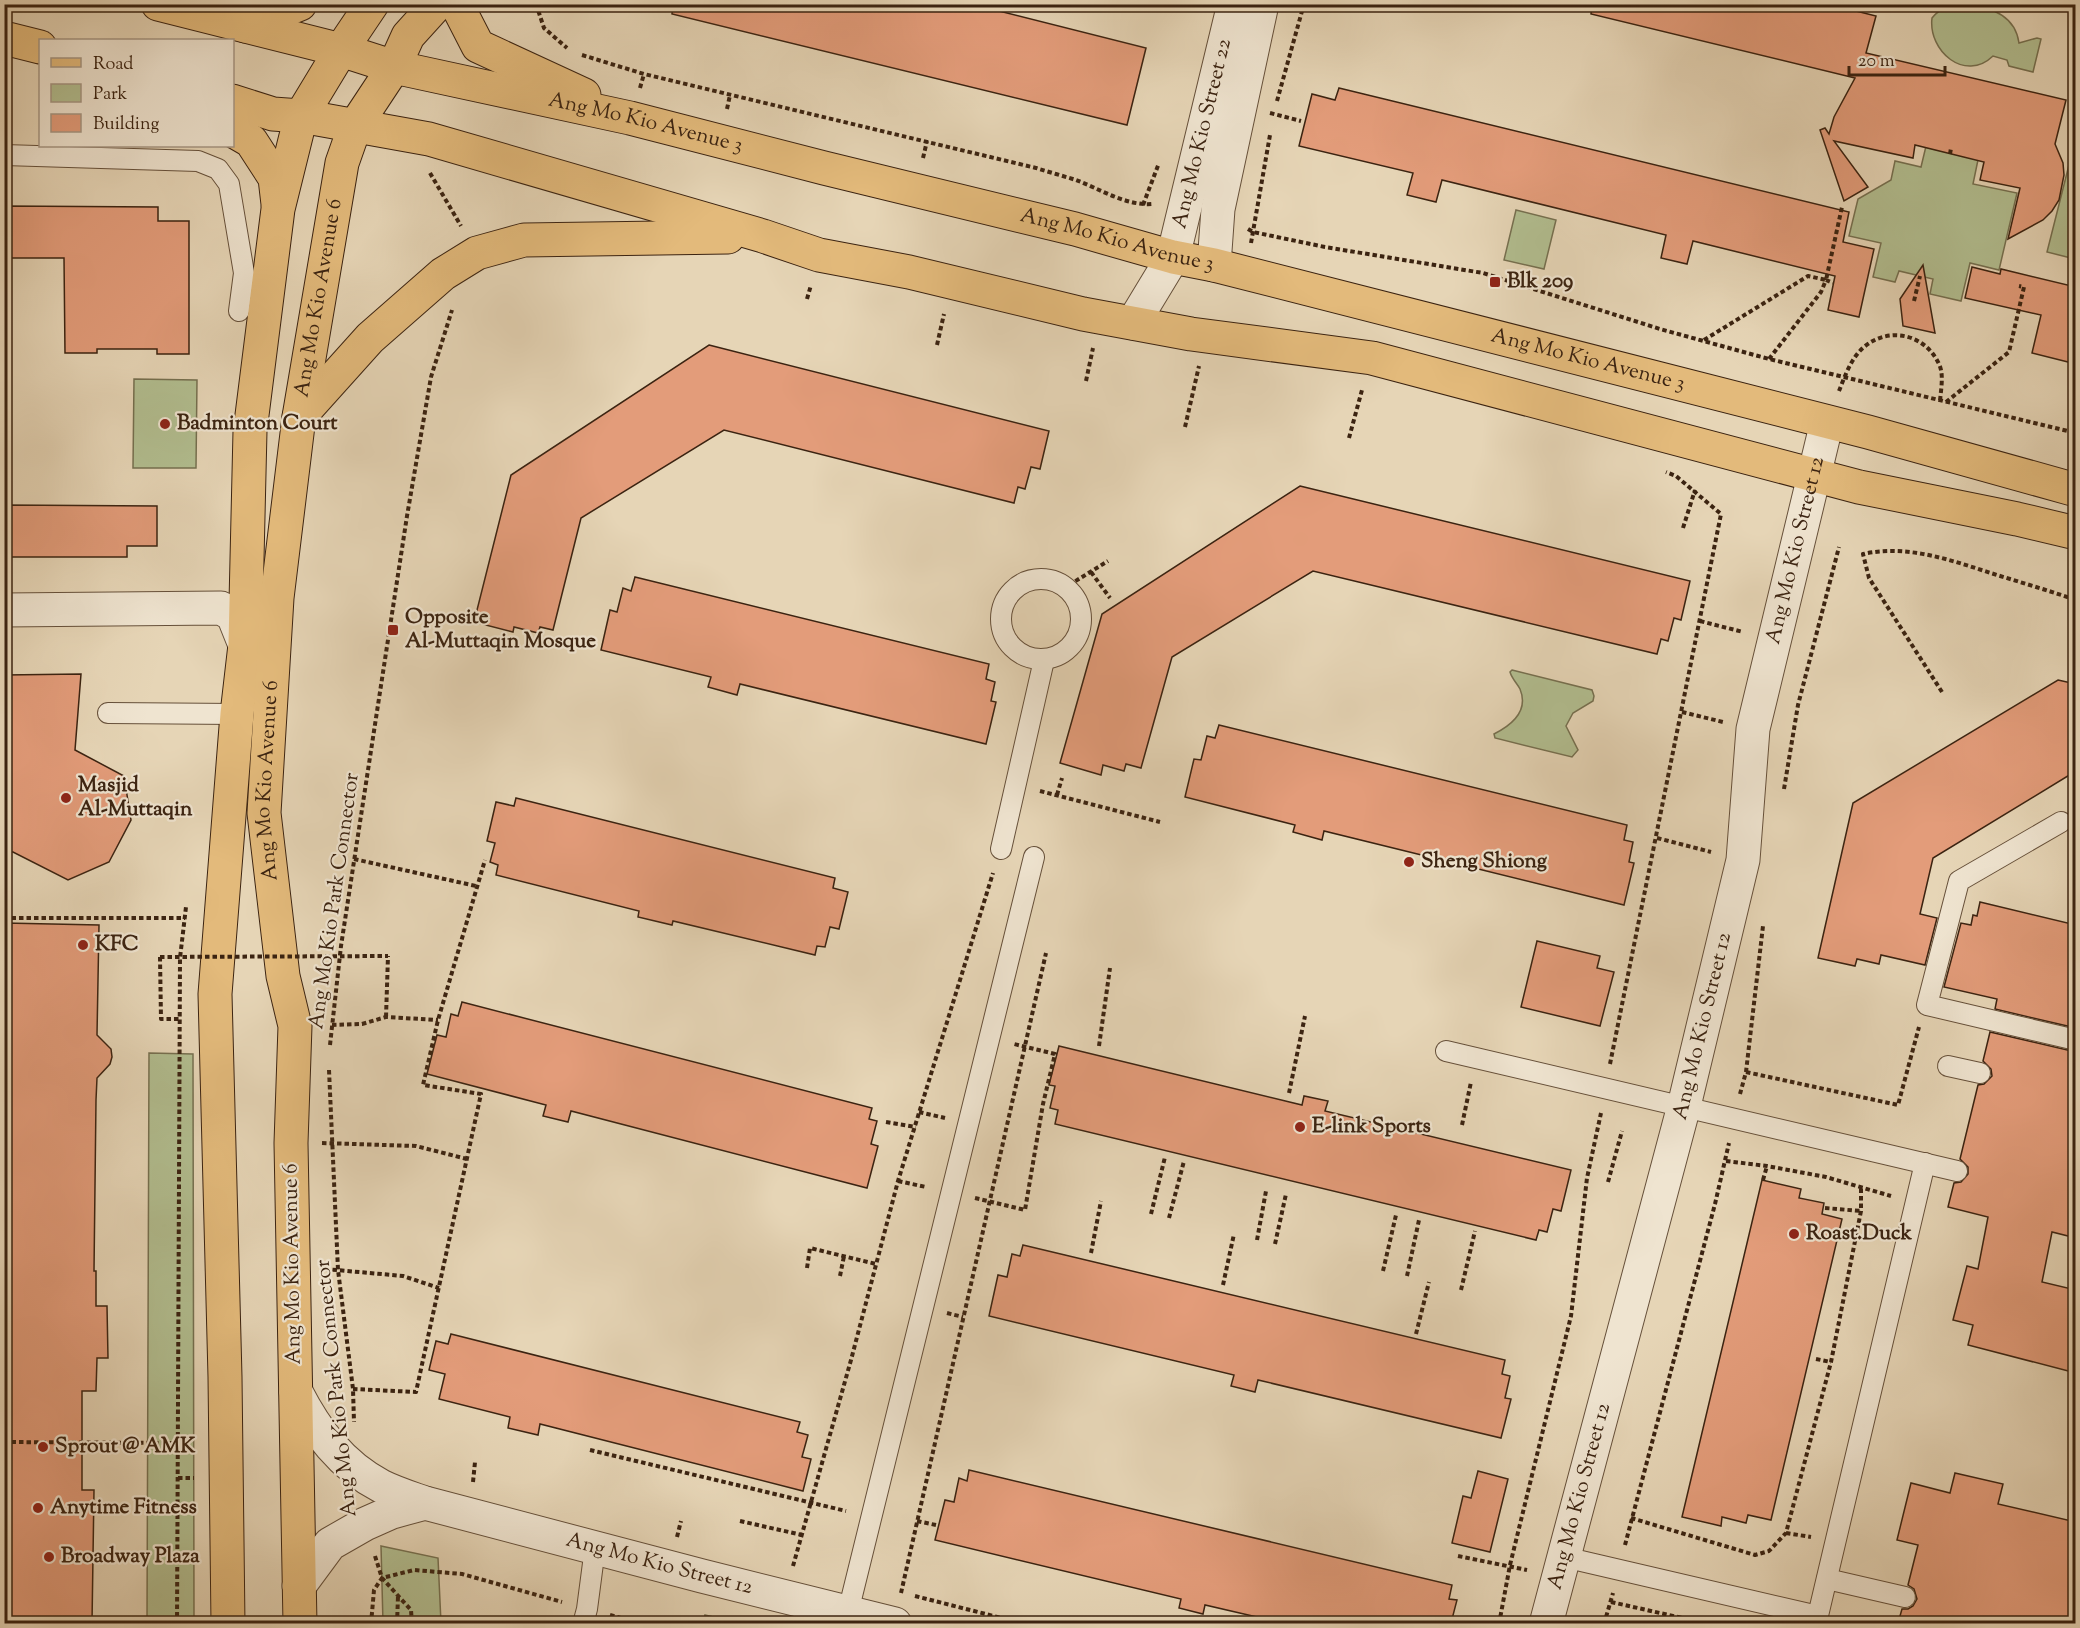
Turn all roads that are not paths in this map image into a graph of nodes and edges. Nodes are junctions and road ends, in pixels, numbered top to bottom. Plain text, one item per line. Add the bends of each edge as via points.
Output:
1 (158, 4) edge
2 (300, 4) edge
3 (372, 4) edge
4 (437, 4) edge
5 (461, 4) edge
6 (1234, 4) edge
7 (1262, 4) edge
8 (246, 26) junction
9 (4, 38) edge
10 (39, 46) edge
11 (341, 50) junction
12 (394, 67) junction
13 (234, 102) edge
14 (301, 116) junction
15 (630, 118) junction
16 (355, 126) junction
17 (234, 131) edge
18 (4, 155) edge
19 (278, 209) junction
20 (763, 236) junction
21 (1173, 257) junction
22 (1214, 265) junction
23 (239, 310) dead end
24 (1132, 323) junction
25 (1571, 356) junction
26 (1557, 406) junction
27 (299, 417) junction
28 (1827, 422) junction
29 (1815, 474) junction
30 (2076, 490) edge
31 (2076, 533) edge
32 (234, 600) junction
33 (4, 610) edge
34 (1044, 660) junction
35 (108, 714) dead end
36 (237, 714) junction
37 (2061, 822) dead end
38 (1001, 849) road end
39 (1034, 857) dead end
40 (2076, 1040) edge
41 (1446, 1051) dead end
42 (1948, 1066) dead end
43 (1980, 1073) dead end
44 (1684, 1106) junction
45 (1925, 1163) junction
46 (1957, 1171) dead end
47 (296, 1392) junction
48 (425, 1503) junction
49 (595, 1548) junction
50 (1564, 1557) junction
51 (1827, 1579) junction
52 (299, 1586) junction
53 (1905, 1597) dead end
54 (898, 1608) edge
55 (848, 1612) junction
56 (585, 1616) edge
57 (1817, 1620) edge
58 (228, 1623) edge
59 (300, 1623) edge
60 (1546, 1623) edge

1 - 8 main road, Ang Mo Kio Avenue 3
2 - 8 main road
3 - 11 main road, Ang Mo Kio Avenue 6
4 - 12 main road, Ang Mo Kio Avenue 6 via 408,36
5 - 15 main road via 460,11 478,46
6 - 21 street, Ang Mo Kio Street 22
7 - 22 street, Ang Mo Kio Street 22 via 1218,209
8 - 11 main road, Ang Mo Kio Avenue 3
9 - 10 main road
11 - 12 main road, Ang Mo Kio Avenue 3
11 - 14 main road, Ang Mo Kio Avenue 6
12 - 15 main road, Ang Mo Kio Avenue 3
12 - 16 main road, Ang Mo Kio Avenue 6
13 - 14 main road via 273,114
14 - 16 main road
14 - 19 main road, Ang Mo Kio Avenue 6
15 - 21 main road, Ang Mo Kio Avenue 3
16 - 20 main road via 429,139
16 - 27 main road, Ang Mo Kio Avenue 6 via 342,163
17 - 19 main road via 251,141 275,178
18 - 23 lane via 198,161 218,169 229,184 244,273
19 - 32 main road, Ang Mo Kio Avenue 6
20 - 24 main road via 819,255
20 - 27 main road via 524,240 477,253 443,274 370,338
21 - 22 main road, Ang Mo Kio Avenue 3
21 - 24 street, Ang Mo Kio Street 22
22 - 25 main road, Ang Mo Kio Avenue 3
24 - 26 main road via 1372,358
25 - 26 main road
25 - 28 main road, Ang Mo Kio Avenue 3
26 - 29 main road
27 - 47 main road, Ang Mo Kio Avenue 6 via 277,598 264,813 283,976 295,1026 291,1143
28 - 29 street, Ang Mo Kio Street 12
28 - 30 main road, Ang Mo Kio Avenue 3
29 - 31 main road via 1858,487
29 - 44 street, Ang Mo Kio Street 12 via 1753,729 1743,860
32 - 33 street
32 - 36 main road, Ang Mo Kio Avenue 6 via 245,645
34 - 34 lane via 1064,653 1078,638 1082,617 1075,597 1059,583 1039,578 1018,585 1004,601 1000,621 1007,641 1023,656
34 - 38 lane
35 - 36 lane
36 - 58 main road, Ang Mo Kio Avenue 6 via 215,994
37 - 40 lane via 1959,881 1927,1005
39 - 55 lane
41 - 44 lane
42 - 43 lane
44 - 45 lane
44 - 50 street, Ang Mo Kio Street 12
45 - 46 lane
45 - 51 lane
47 - 48 street, Ang Mo Kio Street 12 via 312,1423 331,1447 381,1486
47 - 52 main road, Ang Mo Kio Avenue 6
48 - 49 street, Ang Mo Kio Street 12
48 - 52 street via 392,1512 330,1544
49 - 55 street, Ang Mo Kio Street 12
49 - 56 lane
50 - 57 lane
50 - 60 street, Ang Mo Kio Street 12
51 - 53 lane
51 - 57 lane
52 - 59 main road, Ang Mo Kio Avenue 6
54 - 55 street, Ang Mo Kio Street 12

